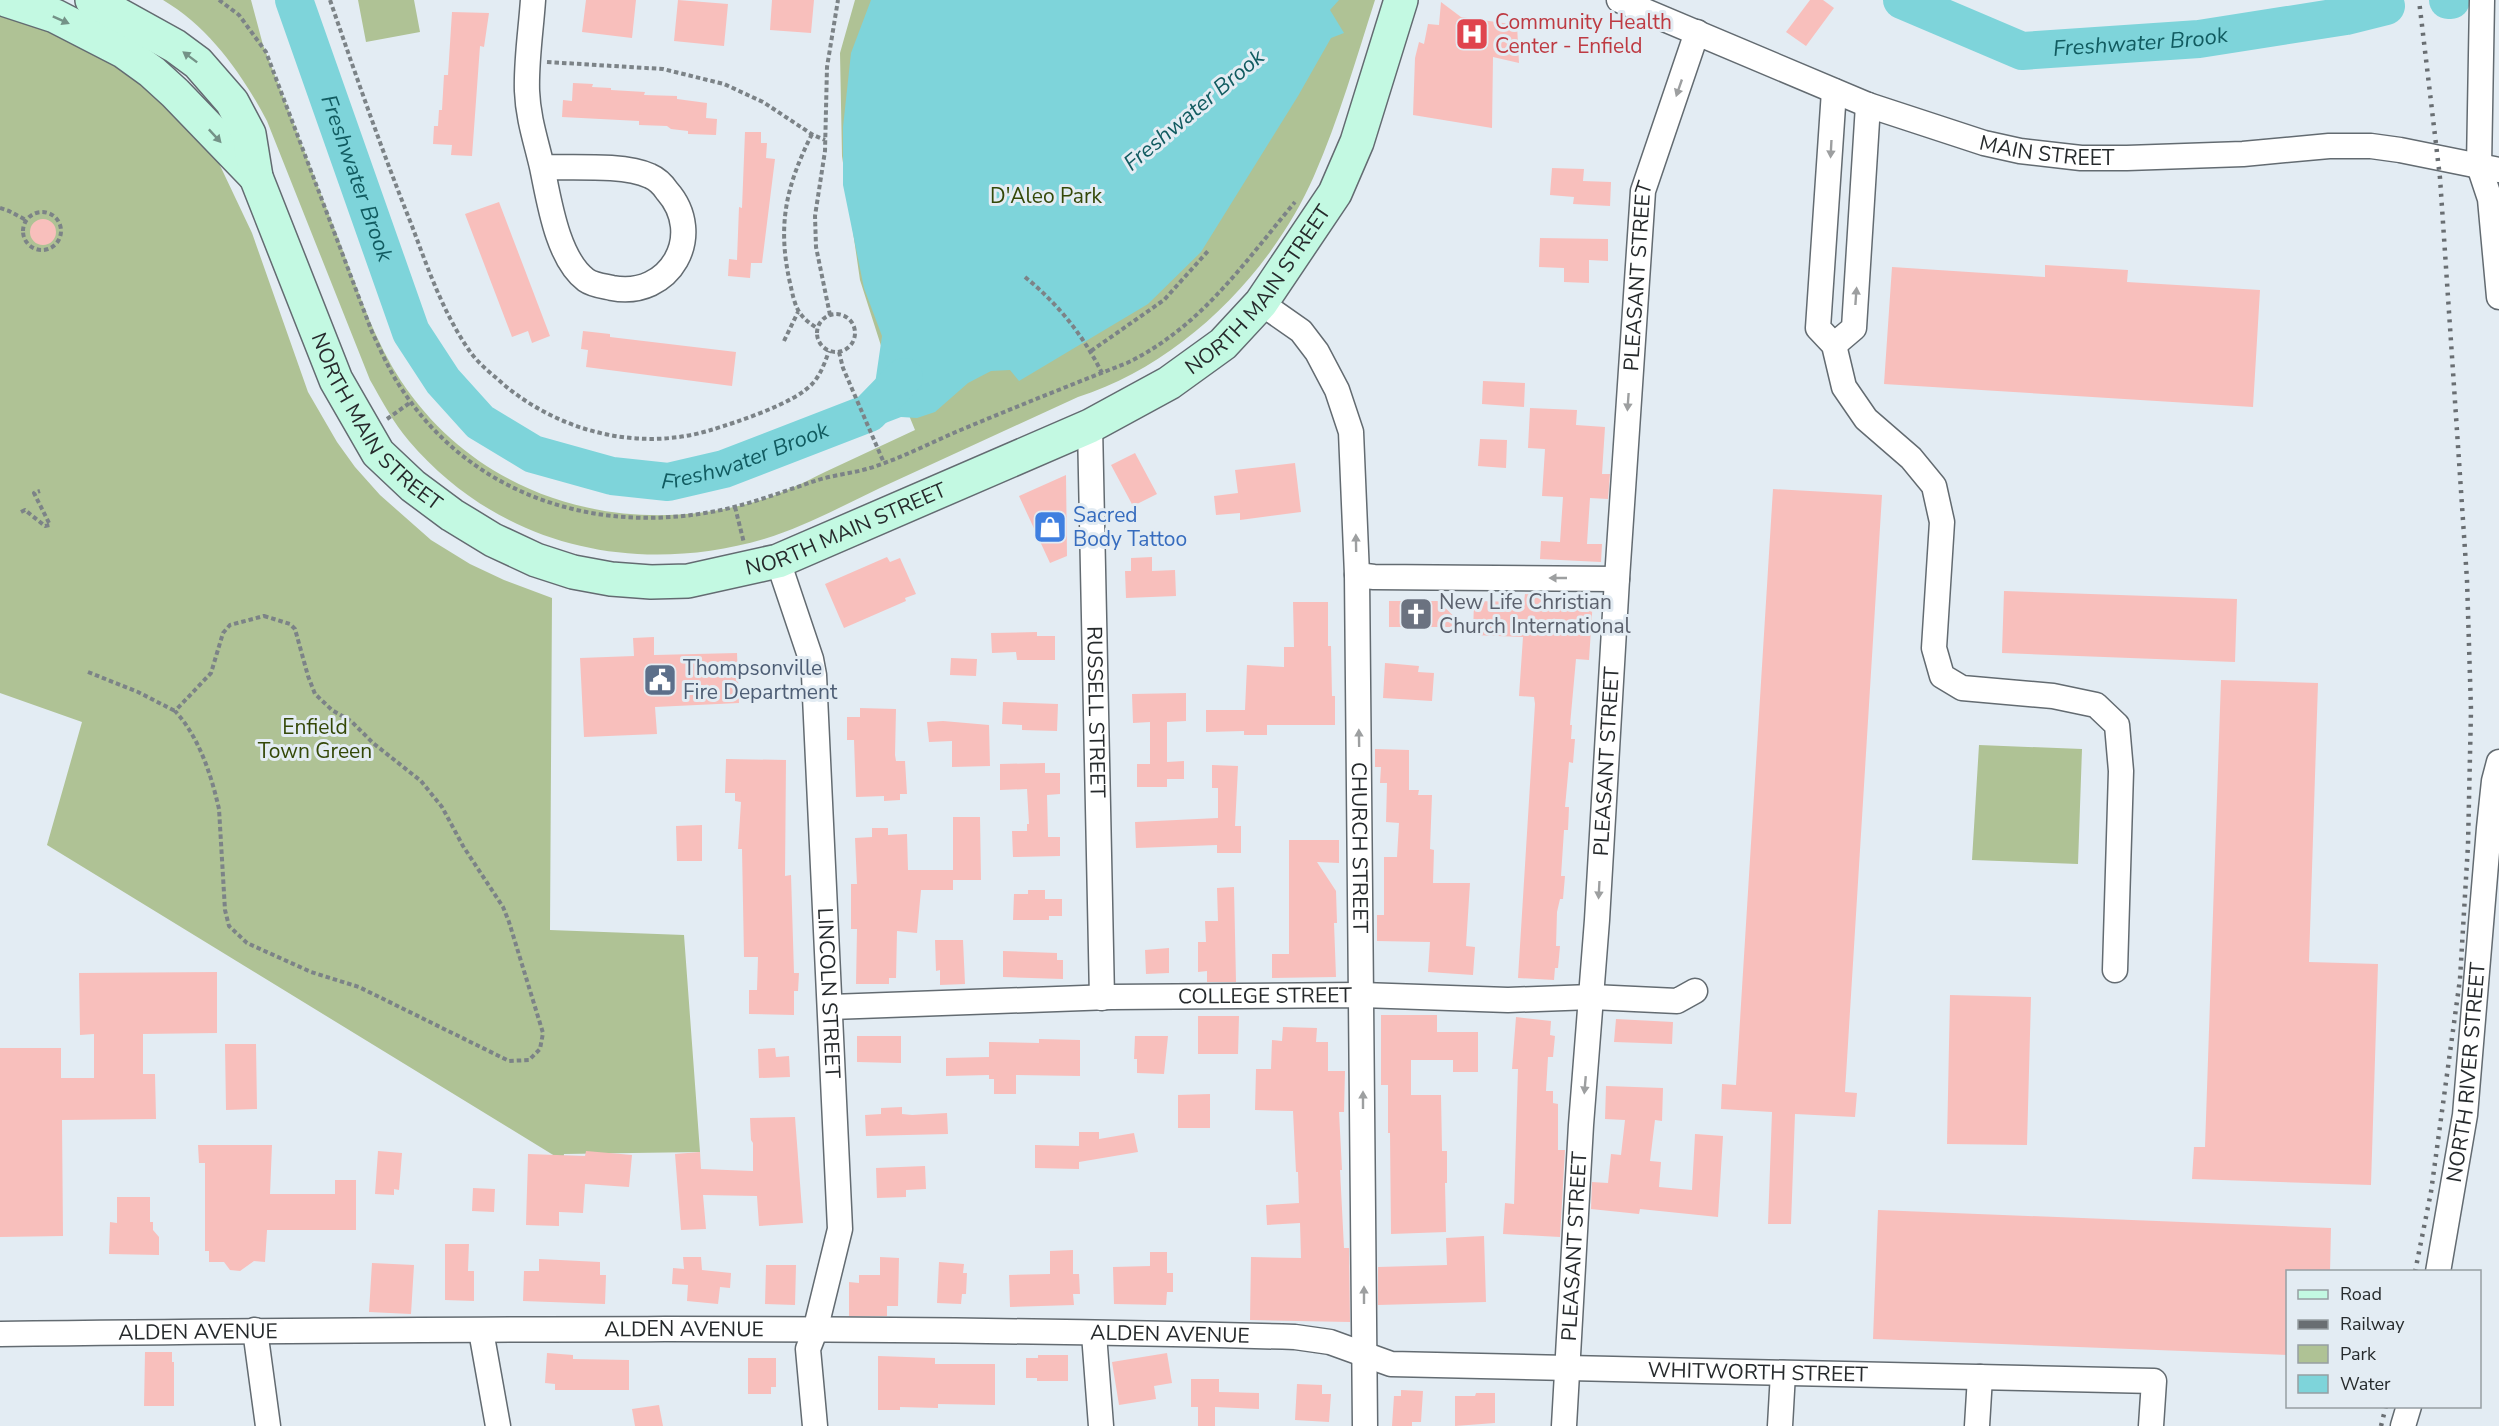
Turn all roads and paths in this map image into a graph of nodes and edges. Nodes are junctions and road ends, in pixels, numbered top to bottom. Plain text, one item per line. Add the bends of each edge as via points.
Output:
1 (6, 0) edge
2 (92, 0) edge
3 (219, 0) edge
4 (330, 0) edge
5 (533, 0) edge
6 (838, 0) edge
7 (1401, 0) edge
8 (1619, 0) edge
9 (2483, 6) edge
10 (1697, 32) junction
11 (541, 62) dead end
12 (1834, 91) junction
13 (1868, 105) junction
14 (812, 134) junction
15 (825, 140) junction
16 (542, 167) junction
17 (2489, 168) edge
18 (256, 177) junction
19 (1300, 195) dead end
20 (0, 208) edge
21 (26, 220) junction
22 (1208, 251) dead end
23 (1026, 277) dead end
24 (2499, 297) edge
25 (1261, 303) junction
26 (798, 312) junction
27 (830, 315) junction
28 (817, 328) junction
29 (784, 341) dead end
30 (1834, 345) junction
31 (829, 351) junction
32 (1091, 351) junction
33 (839, 352) junction
34 (1102, 373) junction
35 (411, 402) junction
36 (385, 420) dead end
37 (1089, 426) junction
38 (884, 461) junction
39 (40, 491) dead end
40 (735, 507) junction
41 (21, 512) dead end
42 (745, 547) dead end
43 (778, 561) junction
44 (1357, 575) junction
45 (1617, 579) junction
46 (88, 672) dead end
47 (174, 711) junction
48 (2499, 762) edge
49 (2115, 970) dead end
50 (1695, 991) dead end
51 (1362, 995) junction
52 (1592, 997) junction
53 (1102, 998) junction
54 (831, 1008) junction
55 (2438, 1270) edge
56 (255, 1330) junction
57 (481, 1331) junction
58 (815, 1331) junction
59 (0, 1334) edge
60 (1094, 1334) junction
61 (1364, 1354) junction
62 (1568, 1368) junction
63 (1782, 1373) junction
64 (1980, 1377) junction
65 (2409, 1408) edge
66 (268, 1426) edge
67 (498, 1426) edge
68 (815, 1426) edge
69 (1101, 1426) edge
70 (1365, 1426) edge
71 (1564, 1426) edge
72 (1780, 1426) edge
73 (1977, 1426) edge
74 (2151, 1426) edge
75 (2403, 1426) edge

1 -> 18 street, NORTH MAIN STREET via 93,34 153,72
18 -> 2 street, NORTH MAIN STREET via 247,128 217,82 175,46
3 - 35 path via 239,15 266,52 372,332
4 - 31 path via 397,189 455,327 472,354 513,392 557,418 589,431 676,438 730,424 798,396 818,376
5 - 16 street via 527,90
6 - 15 path via 826,75
7 - 25 street, NORTH MAIN STREET via 1357,142 1335,193
8 - 10 street, MAIN STREET
9 - 17 street
10 - 12 street, MAIN STREET
10 -> 45 street, PLEASANT STREET via 1643,192
11 - 14 path via 663,69 724,84 763,102
12 - 13 street, MAIN STREET
12 -> 30 street via 1818,328
13 - 17 street, MAIN STREET via 1984,143 2047,155 2138,157 2371,146
30 -> 13 street via 1854,328
14 - 15 path
14 - 26 path via 795,169 784,209 783,247
15 - 27 path via 815,234
16 - 16 street via 605,168 653,177 672,196 683,217 683,241 671,267 649,286 635,290 587,281 570,261 550,208
17 - 24 street
18 - 43 street, NORTH MAIN STREET via 336,380 378,453 452,515 536,560 611,579 688,581
19 - 34 path via 1197,316 1147,353
20 - 21 path
21 - 21 path via 22,227 25,243 39,251 52,249 62,236 59,220 47,212 31,214
22 - 32 path via 1164,300
23 - 32 path via 1052,299
25 - 37 street, NORTH MAIN STREET via 1223,344 1169,383
44 -> 25 street, CHURCH STREET via 1351,432 1346,411 1317,352 1301,331
26 - 28 path
26 - 29 path
27 - 28 path
27 - 33 path via 848,318 855,328 850,346
28 - 31 path via 820,343
30 - 49 street via 1844,387 1866,419 1911,458 1934,486 1942,522 1934,648 1942,676 1962,688 2053,696 2096,705 2117,725 2121,771
31 - 33 path
32 - 34 path
33 - 38 path
34 - 38 path
35 - 36 path
35 - 40 path via 455,450 502,482 543,501 591,514 651,519
37 - 43 street, NORTH MAIN STREET
37 - 53 street, RUSSELL STREET
38 - 40 path
39 - 41 path via 34,493 50,525 45,526 25,510
40 - 42 path
43 - 54 street, LINCOLN STREET via 814,675
45 -> 44 street
51 -> 44 street, CHURCH STREET
45 -> 52 street, PLEASANT STREET
46 - 47 path
47 - 47 path via 190,727 215,793 225,910 229,926 240,938 311,972 359,987 509,1060 530,1060 536,1056 543,1033 503,907 422,780 315,694 295,629 290,624 264,616 230,625 211,673
48 - 55 street, NORTH RIVER STREET via 2489,828 2465,1115
50 - 52 street, COLLEGE STREET via 1677,1001
51 - 52 street, COLLEGE STREET
51 - 53 street, COLLEGE STREET
61 -> 51 street, CHURCH STREET
52 -> 62 street, PLEASANT STREET
53 - 54 street, COLLEGE STREET
54 - 58 street, LINCOLN STREET via 840,1229
56 - 57 street, ALDEN AVENUE
56 - 59 street, ALDEN AVENUE
56 - 66 street
57 - 58 street, ALDEN AVENUE
57 - 67 street
58 - 60 street, ALDEN AVENUE
58 - 68 street, LINCOLN STREET via 808,1349
60 - 61 street, ALDEN AVENUE via 1306,1338
60 - 69 street
61 - 62 street, WHITWORTH STREET via 1390,1364
61 - 70 street, CHURCH STREET
62 - 63 street, WHITWORTH STREET
62 - 71 street, PLEASANT STREET
63 - 64 street, WHITWORTH STREET
63 - 72 street
64 - 73 street
64 - 74 street, WHITWORTH STREET via 2154,1381
65 - 75 street

